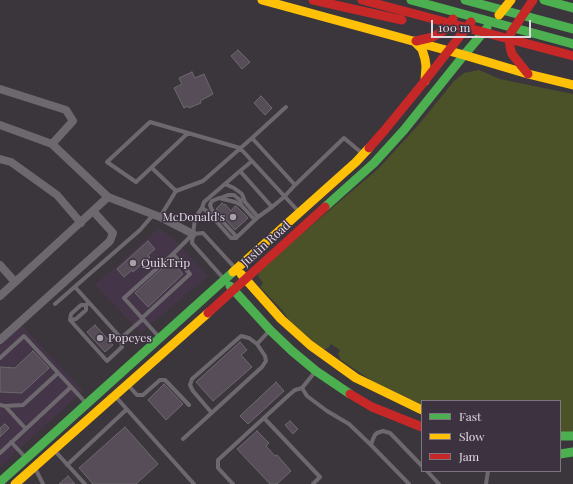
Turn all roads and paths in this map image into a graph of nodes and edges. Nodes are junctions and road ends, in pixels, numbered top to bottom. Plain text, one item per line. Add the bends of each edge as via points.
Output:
1 (262, 0) edge
2 (313, 0) edge
3 (362, 0) edge
4 (411, 0) edge
5 (466, 0) edge
6 (489, 0) edge
7 (511, 0) edge
8 (533, 0) edge
9 (544, 0) edge
10 (555, 0) edge
11 (564, 5) junction
12 (573, 8) edge
13 (447, 22) junction
14 (573, 29) edge
15 (414, 41) junction
16 (573, 44) edge
17 (448, 51) junction
18 (464, 55) junction
19 (573, 56) edge
20 (528, 74) junction
21 (424, 82) junction
22 (573, 85) edge
23 (0, 89) edge
24 (286, 107) dead end
25 (0, 125) edge
26 (188, 133) junction
27 (252, 138) junction
28 (52, 144) junction
29 (240, 148) junction
30 (363, 154) junction
31 (0, 159) edge
32 (252, 161) junction
33 (152, 168) junction
34 (240, 172) junction
35 (225, 184) junction
36 (295, 185) junction
37 (176, 191) junction
38 (284, 196) junction
39 (108, 197) junction
40 (272, 207) junction
41 (202, 208) junction
42 (93, 211) junction
43 (299, 213) junction
44 (157, 216) junction
45 (256, 219) junction
46 (81, 222) junction
47 (193, 234) junction
48 (237, 237) junction
49 (172, 254) junction
50 (0, 265) edge
51 (236, 269) junction
52 (225, 279) junction
53 (246, 279) junction
54 (15, 282) junction
55 (74, 287) junction
56 (234, 290) junction
57 (0, 296) edge
58 (55, 304) dead end
59 (87, 304) junction
60 (142, 318) junction
61 (70, 320) junction
62 (270, 330) junction
63 (121, 338) junction
64 (160, 338) junction
65 (0, 340) edge
66 (257, 344) junction
67 (325, 356) junction
68 (0, 358) edge
69 (316, 371) junction
70 (58, 373) junction
71 (128, 384) junction
72 (71, 386) junction
73 (302, 388) junction
74 (115, 395) junction
75 (87, 403) junction
76 (2, 405) edge
77 (189, 405) dead end
78 (127, 409) junction
79 (421, 410) edge
80 (212, 412) junction
81 (264, 418) junction
82 (421, 427) edge
83 (26, 429) junction
84 (561, 436) edge
85 (573, 436) edge
86 (183, 439) dead end
87 (11, 442) junction
88 (371, 445) junction
89 (54, 450) junction
90 (573, 452) edge
91 (0, 453) edge
92 (561, 454) edge
93 (26, 458) junction
94 (67, 465) junction
95 (421, 465) edge
96 (35, 466) junction
97 (427, 472) edge
98 (488, 472) edge
99 (0, 482) edge
100 (15, 484) edge
101 (43, 484) edge
102 (85, 484) edge
103 (194, 484) edge
104 (233, 484) edge
105 (313, 484) edge
106 (409, 484) edge
107 (439, 484) edge
108 (486, 484) edge

1 - 15 main road
2 - 13 main road via 425,25
3 - 13 main road
4 - 16 main road
5 - 14 main road
5 - 15 main road via 444,31 433,37
6 - 17 main road, Justin Road
7 - 18 main road, Justin Road
8 - 20 main road via 510,37 512,54
9 - 11 main road
10 - 11 main road
11 - 12 main road
13 - 19 main road
15 - 17 main road
15 - 21 main road via 422,50 425,59
17 - 18 main road
17 - 21 main road, Justin Road
18 - 20 main road
18 - 53 main road, Justin Road via 374,163
20 - 22 main road
21 - 30 main road, Justin Road
23 - 28 street via 66,110 74,121
24 - 27 lane
25 - 28 street
26 - 29 lane
26 - 33 lane
26 - 33 lane via 150,122 107,162 136,182
27 - 29 lane
27 - 36 lane
28 - 39 street
29 - 32 lane
29 - 37 lane via 203,181
30 - 36 lane via 344,138
30 - 43 main road, Justin Road
31 - 46 street via 11,162 57,195
32 - 34 lane
32 - 38 lane
33 - 37 lane
34 - 35 lane
34 - 40 lane
35 - 41 lane via 204,202
35 - 45 lane via 242,194
36 - 38 lane
37 - 44 lane
38 - 40 lane
38 - 43 lane
39 - 42 street
39 - 44 street
40 - 45 lane
41 - 47 lane via 195,218
41 - 48 lane via 231,238
42 - 46 street
42 - 65 street via 113,233 110,241
43 - 51 main road, Justin Road
44 - 47 street
44 - 55 lane
45 - 48 lane
45 - 48 lane via 241,204 219,198 212,201 211,208
46 - 54 street
47 - 49 lane
47 - 51 lane via 203,233
47 - 52 lane via 192,244
49 - 60 lane via 124,298
49 - 60 lane via 190,274
50 - 54 street
51 - 52 main road, Justin Road
51 - 53 main road
52 - 56 main road
52 - 64 main road, Justin Road
53 - 56 main road, Justin Road
53 - 67 main road via 281,318
54 - 57 street
55 - 58 lane
55 - 59 lane
56 - 62 main road
56 - 71 main road, Justin Road
59 - 61 lane via 81,305 71,314
59 - 61 lane via 86,310 76,319
59 - 63 lane
60 - 63 lane
60 - 64 lane
61 - 63 lane via 107,361 122,346
62 - 66 lane
62 - 69 main road
64 - 75 main road, Justin Road
66 - 80 lane via 266,361
66 - 80 lane via 241,336 192,379 192,391
67 - 69 main road
67 - 79 main road via 356,378
68 - 70 lane via 24,336
69 - 73 lane
69 - 82 main road via 372,407
70 - 72 lane
70 - 76 lane via 23,405
71 - 74 main road, Justin Road
71 - 77 lane via 137,395 143,395 160,380 165,380
72 - 75 lane
72 - 83 lane
73 - 81 lane via 295,390
73 - 88 lane via 307,396 349,424
74 - 78 lane
74 - 89 main road, Justin Road
75 - 93 main road, Justin Road
76 - 83 lane
78 - 94 lane
78 - 103 lane
80 - 86 lane
81 - 104 lane via 218,460 218,468
81 - 105 lane via 320,477
83 - 87 lane
84 - 85 main road
87 - 91 lane
87 - 93 lane
88 - 95 lane via 377,433 387,431
88 - 106 lane
89 - 94 lane
89 - 96 main road, Justin Road
90 - 92 main road
93 - 99 main road, Justin Road
94 - 102 lane
96 - 100 main road, Justin Road
96 - 101 lane
97 - 107 lane
98 - 108 lane

